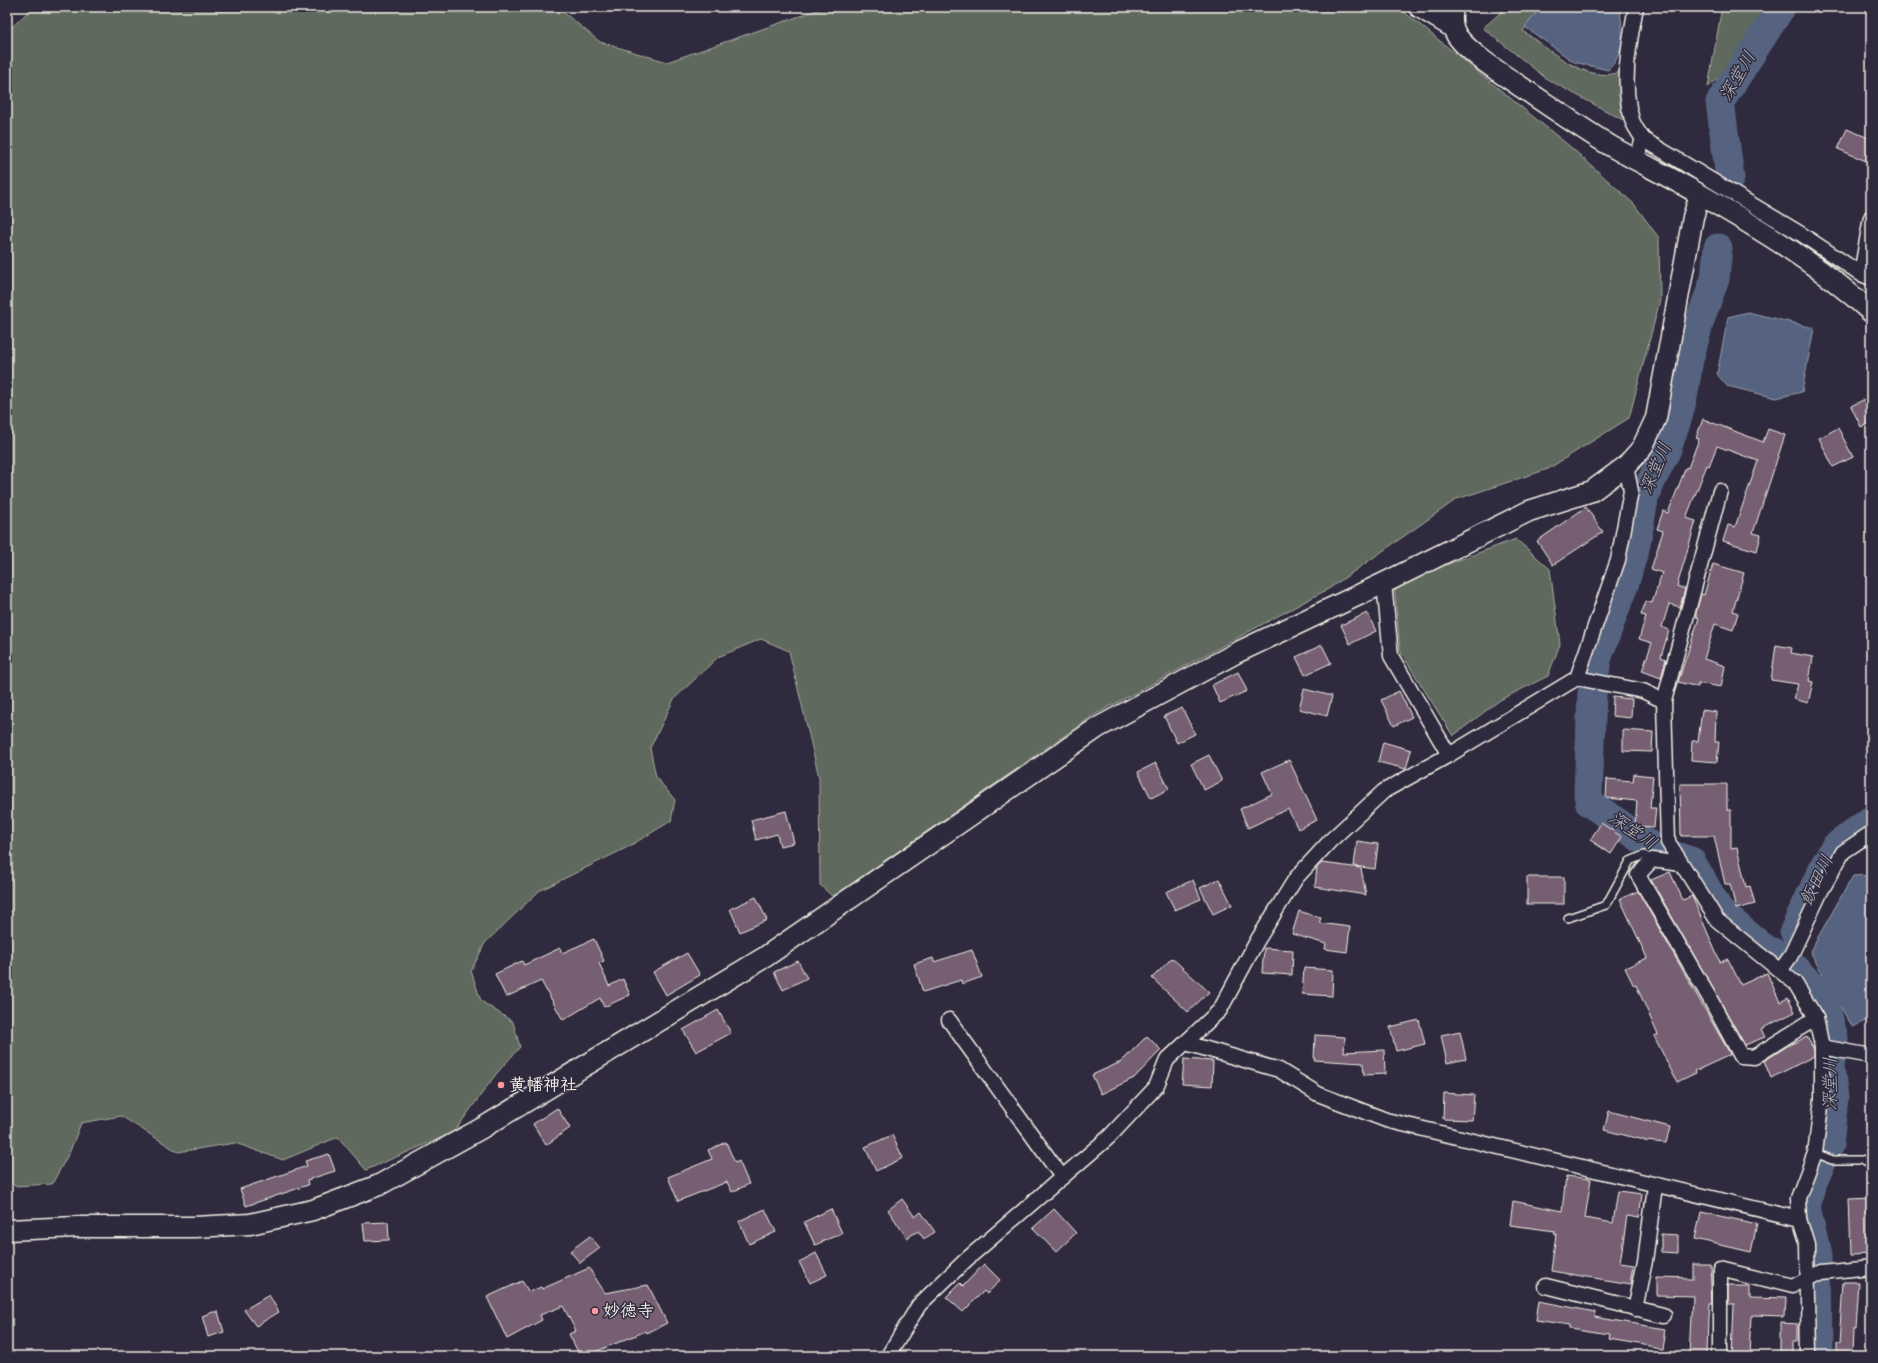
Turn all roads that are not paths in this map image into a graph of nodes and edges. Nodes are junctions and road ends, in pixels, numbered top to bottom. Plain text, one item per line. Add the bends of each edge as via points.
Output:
1 (1419, 7) edge
2 (1454, 7) edge
3 (1636, 7) edge
4 (1452, 27) junction
5 (1643, 139) junction
6 (1636, 160) junction
7 (1700, 195) junction
8 (1871, 217) edge
9 (1866, 276) edge
10 (1871, 312) edge
11 (1626, 466) junction
12 (1720, 491) dead end
13 (1384, 583) junction
14 (1578, 678) junction
15 (1664, 700) junction
16 (1449, 755) junction
17 (1871, 833) edge
18 (1652, 860) junction
19 (1681, 864) junction
20 (1568, 918) dead end
21 (1785, 965) junction
22 (1816, 1018) junction
23 (949, 1020) dead end
24 (1186, 1043) junction
25 (1822, 1047) junction
26 (1871, 1056) edge
27 (1815, 1152) junction
28 (1871, 1166) edge
29 (1062, 1177) junction
30 (1655, 1186) junction
31 (1799, 1219) junction
32 (7, 1230) edge
33 (1871, 1267) edge
34 (1806, 1278) junction
35 (1546, 1286) dead end
36 (1635, 1309) junction
37 (1663, 1315) dead end
38 (888, 1356) edge
39 (1720, 1356) edge
40 (1809, 1356) edge

1 - 4 street
2 - 4 street
3 - 5 street via 1627,57 1626,92 1633,121
4 - 6 street via 1464,45 1503,74
5 - 6 street
5 - 9 street
6 - 7 street
7 - 10 street via 1795,253
7 - 11 street via 1693,217 1656,418 1642,448
8 - 9 street
11 - 13 street via 1592,491 1530,511
11 - 14 street via 1631,491 1618,560
12 - 15 street
13 - 16 street via 1391,656
13 - 32 street via 1238,652 1097,728 766,957 482,1128 379,1185 312,1210 250,1224
14 - 15 street via 1643,691
14 - 16 street
15 - 19 street via 1668,842
16 - 24 street via 1384,791 1330,840 1296,878 1257,941 1220,1010
17 - 21 street via 1843,852
18 - 19 street
18 - 20 lane via 1644,855 1630,861 1606,905
18 - 22 street via 1638,875 1741,1056 1754,1057
19 - 21 street via 1717,920
21 - 22 street
22 - 25 street
23 - 29 street
24 - 29 street via 1167,1060 1156,1087 1109,1137
24 - 30 street via 1280,1070 1318,1094 1386,1120
25 - 26 street
25 - 27 street via 1822,1099
27 - 28 lane via 1833,1160 1861,1160
27 - 31 street via 1798,1198
29 - 38 street via 967,1259 919,1305
30 - 31 street
30 - 36 street via 1645,1261
31 - 34 street via 1807,1245
33 - 34 street via 1822,1272
34 - 39 street via 1792,1286 1720,1269
34 - 40 street
35 - 36 street
36 - 37 street

